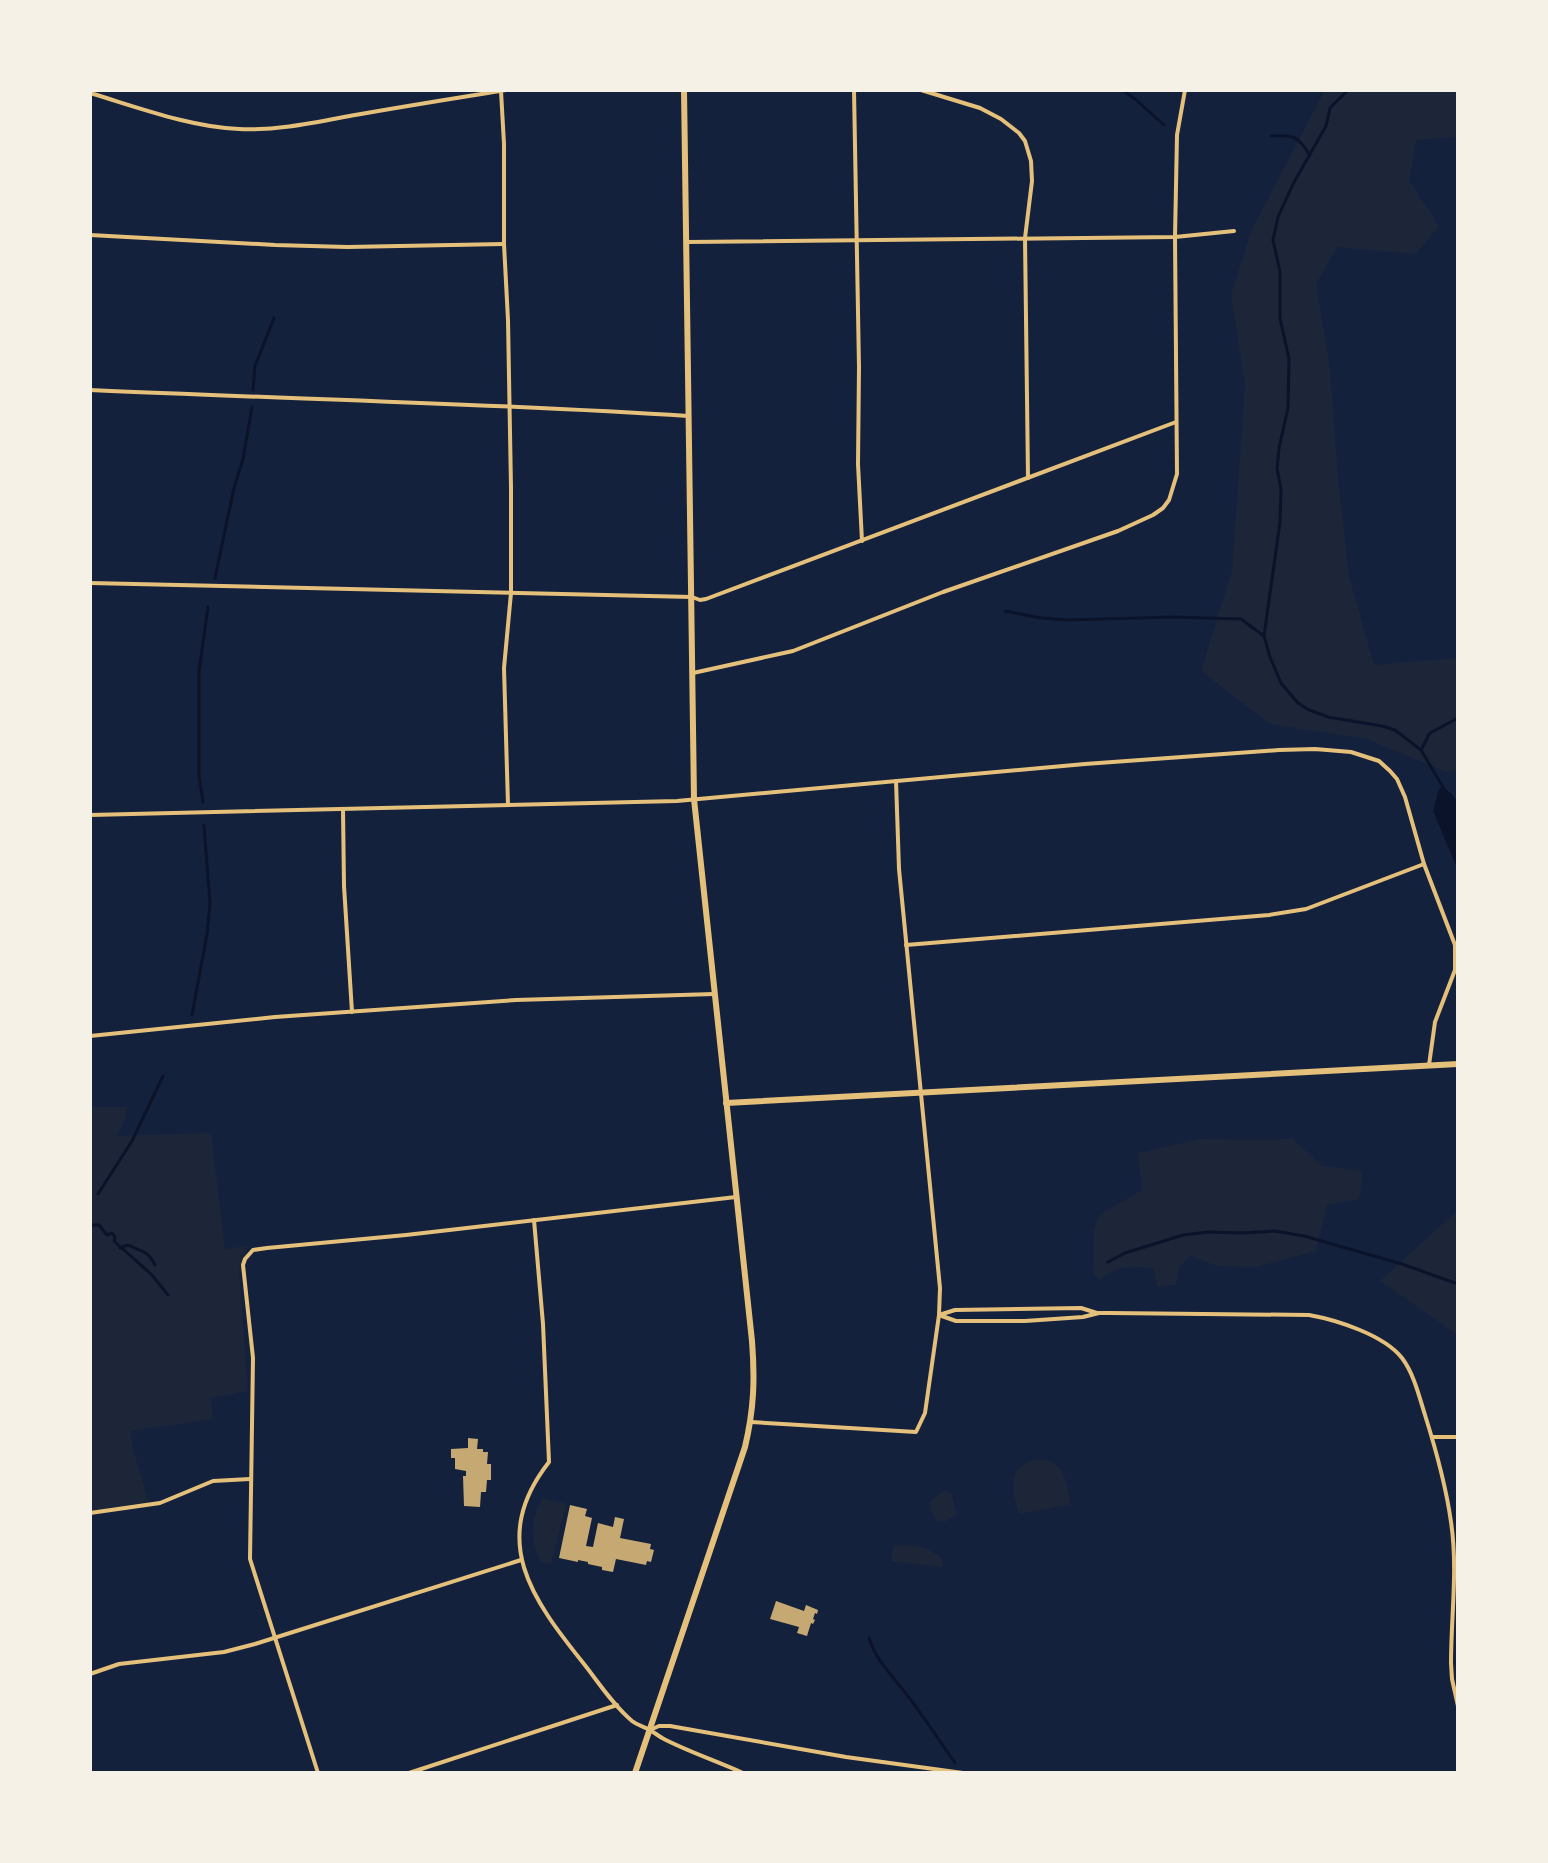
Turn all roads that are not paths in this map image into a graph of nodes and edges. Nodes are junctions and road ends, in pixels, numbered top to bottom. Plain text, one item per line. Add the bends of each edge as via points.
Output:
1 (504, 90) edge
2 (684, 90) edge
3 (854, 90) edge
4 (921, 90) edge
5 (1185, 90) edge
6 (90, 93) edge
7 (1234, 231) dead end
8 (90, 235) edge
9 (1175, 237) junction
10 (1025, 238) junction
11 (856, 241) junction
12 (687, 242) junction
13 (504, 244) junction
14 (90, 390) edge
15 (509, 405) junction
16 (688, 416) junction
17 (1176, 422) junction
18 (1028, 478) junction
19 (862, 541) junction
20 (90, 583) edge
21 (511, 593) junction
22 (692, 597) junction
23 (692, 674) junction
24 (896, 781) junction
25 (694, 799) junction
26 (508, 805) junction
27 (343, 809) junction
28 (90, 815) edge
29 (1424, 864) junction
30 (906, 945) junction
31 (714, 994) junction
32 (352, 1012) junction
33 (90, 1036) edge
34 (1458, 1064) edge
35 (1429, 1065) junction
36 (921, 1092) junction
37 (726, 1103) junction
38 (736, 1197) junction
39 (534, 1220) junction
40 (1099, 1313) junction
41 (939, 1315) junction
42 (751, 1422) junction
43 (1432, 1437) junction
44 (1458, 1437) edge
45 (250, 1479) junction
46 (90, 1513) edge
47 (521, 1560) junction
48 (275, 1639) junction
49 (90, 1674) edge
50 (617, 1705) junction
51 (1458, 1706) edge
52 (650, 1730) junction
53 (318, 1773) edge
54 (409, 1773) edge
55 (635, 1773) edge
56 (743, 1773) edge
57 (963, 1773) edge

1 - 6 street via 252,130 187,121
1 - 13 street
2 - 12 main road
3 - 11 street
4 - 10 street via 990,113 1025,141 1032,181
5 - 9 street via 1177,135
7 - 9 street
8 - 13 street via 347,247
9 - 10 street
9 - 17 street
10 - 11 street
10 - 18 street
11 - 12 street
11 - 19 street
12 - 16 main road
13 - 15 street
14 - 15 street
15 - 16 street
15 - 21 street
16 - 22 main road
17 - 18 street
17 - 23 street via 1176,482 1169,500 1153,515 793,651
18 - 19 street
19 - 22 street via 711,599
20 - 21 street
21 - 22 street
21 - 26 street via 504,668
22 - 23 main road
23 - 25 main road
24 - 25 street
24 - 29 street via 1279,750 1351,752 1379,761 1397,779
24 - 30 street
25 - 26 street
25 - 31 main road
26 - 27 street
27 - 28 street
27 - 32 street
29 - 30 street via 1306,909 1269,915
29 - 35 street via 1457,957 1435,1022
30 - 36 street
31 - 32 street
31 - 37 main road
32 - 33 street
34 - 35 main road
35 - 36 main road
36 - 37 main road
36 - 41 street
37 - 38 main road
38 - 39 street
38 - 42 main road via 753,1352
39 - 45 street via 253,1250 243,1265 253,1383
39 - 47 street via 549,1462 521,1520
40 - 41 street via 1081,1308 955,1310
40 - 41 street via 1025,1321 956,1321
40 - 43 street via 1309,1315 1355,1329 1401,1357
41 - 42 street via 925,1413 916,1432
42 - 52 main road
43 - 44 street
43 - 51 street via 1452,1524 1451,1663
45 - 46 street via 213,1481 160,1503
45 - 48 street via 250,1559
47 - 48 street
47 - 50 street via 547,1613
48 - 49 street via 224,1652 119,1664
48 - 53 street
50 - 52 street
50 - 54 street
52 - 55 main road
52 - 56 street
52 - 57 street via 670,1726

